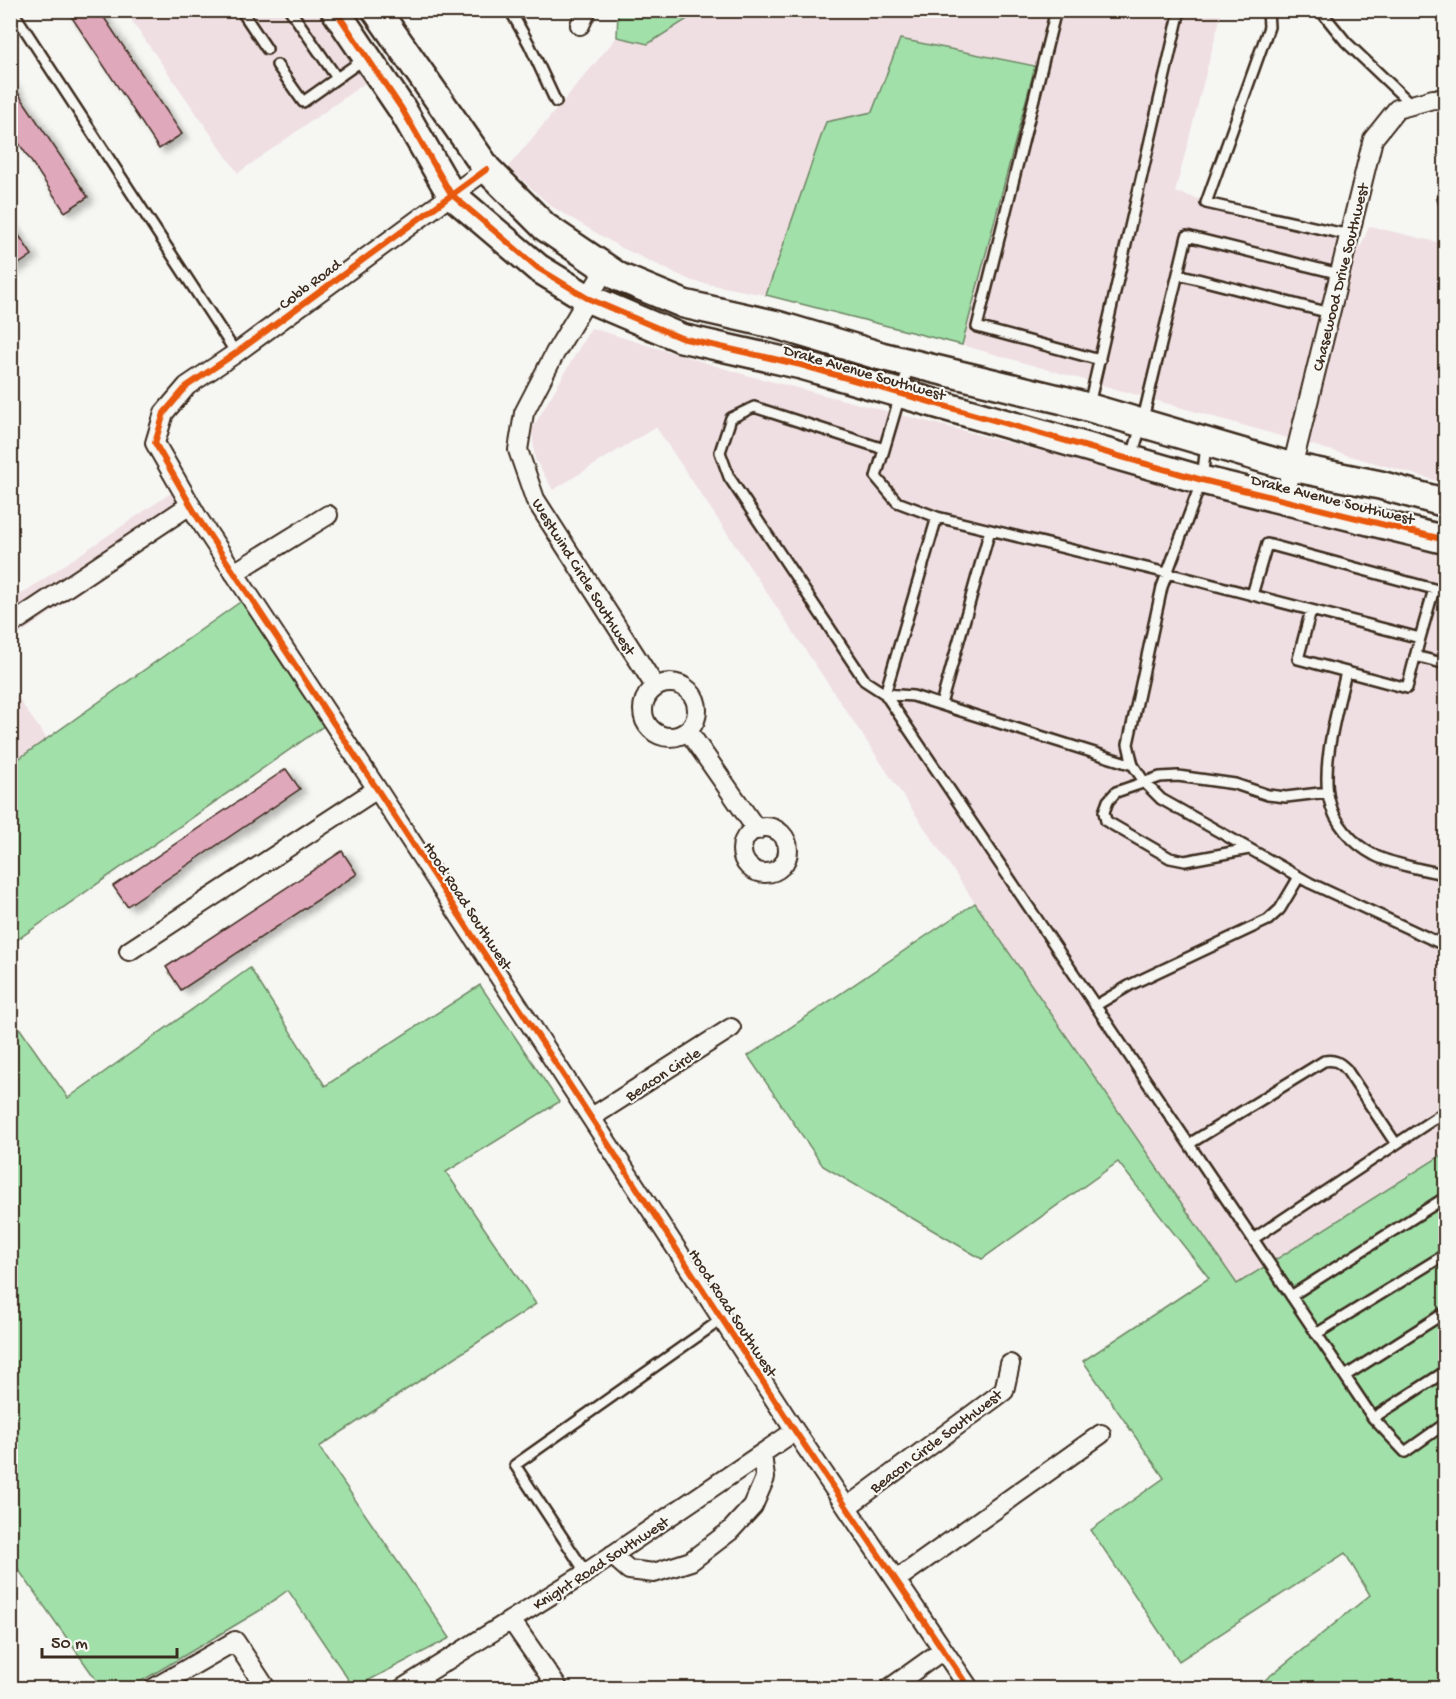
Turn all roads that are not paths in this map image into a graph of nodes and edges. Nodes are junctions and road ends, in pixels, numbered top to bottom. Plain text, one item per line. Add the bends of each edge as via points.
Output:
1 (12, 10) edge
2 (241, 10) edge
3 (290, 10) edge
4 (335, 10) edge
5 (376, 10) edge
6 (510, 10) edge
7 (1056, 10) edge
8 (1180, 10) edge
9 (1268, 10) edge
10 (1320, 10) edge
11 (267, 49) dead end
12 (367, 58) junction
13 (277, 64) dead end
14 (337, 78) junction
15 (1446, 100) edge
16 (556, 102) dead end
17 (1412, 105) junction
18 (487, 169) junction
19 (1446, 186) edge
20 (451, 194) junction
21 (1446, 208) edge
22 (1350, 235) junction
23 (606, 268) junction
24 (1178, 274) junction
25 (1340, 274) junction
26 (588, 298) junction
27 (1330, 313) junction
28 (236, 353) junction
29 (1100, 360) junction
30 (910, 363) junction
31 (182, 392) joint
32 (900, 394) junction
33 (1089, 408) junction
34 (1142, 423) junction
35 (1207, 441) junction
36 (884, 449) junction
37 (1130, 460) junction
38 (1292, 467) junction
39 (1202, 480) junction
40 (1284, 500) junction
41 (1446, 503) edge
42 (190, 505) junction
43 (328, 515) dead end
44 (937, 517) junction
45 (990, 530) junction
46 (1446, 540) edge
47 (234, 573) junction
48 (1167, 573) junction
49 (1434, 589) junction
50 (1446, 592) edge
51 (1252, 595) junction
52 (1311, 610) junction
53 (10, 625) edge
54 (1420, 639) junction
55 (1415, 656) junction
56 (1446, 664) edge
57 (1346, 672) junction
58 (655, 686) junction
59 (885, 694) junction
60 (941, 704) junction
61 (688, 731) junction
62 (1133, 765) junction
63 (1144, 783) junction
64 (377, 789) junction
65 (1328, 792) junction
66 (757, 830) dead end
67 (1249, 849) junction
68 (1446, 874) edge
69 (1299, 877) junction
70 (1446, 946) edge
71 (129, 951) dead end
72 (1095, 1006) junction
73 (732, 1028) dead end
74 (1446, 1111) edge
75 (592, 1117) junction
76 (1189, 1144) junction
77 (1396, 1144) junction
78 (1446, 1197) edge
79 (1253, 1239) junction
80 (1446, 1254) edge
81 (1291, 1296) junction
82 (1446, 1312) edge
83 (722, 1319) junction
84 (1316, 1334) junction
85 (1010, 1364) dead end
86 (1446, 1371) edge
87 (1345, 1376) junction
88 (1373, 1418) junction
89 (1446, 1423) edge
90 (795, 1431) junction
91 (1101, 1434) dead end
92 (762, 1454) junction
93 (847, 1507) junction
94 (612, 1555) junction
95 (586, 1573) junction
96 (896, 1580) junction
97 (511, 1620) junction
98 (943, 1650) junction
99 (154, 1689) edge
100 (266, 1689) edge
101 (403, 1689) edge
102 (558, 1689) edge
103 (890, 1689) edge
104 (969, 1689) edge

1 - 28 lane
2 - 11 lane
3 - 14 lane
4 - 12 street, Drake Avenue Southwest
5 - 18 street, Drake Avenue Southwest
6 - 16 lane
7 - 29 lane via 977,327
8 - 29 lane
9 - 22 lane via 1269,27 1206,203
10 - 17 lane via 1346,42
12 - 14 lane
12 - 20 street, Drake Avenue Southwest
13 - 14 lane via 303,102
15 - 17 street, Chasewood Drive Southwest
17 - 22 street, Chasewood Drive Southwest via 1397,109 1373,139
18 - 20 street, Cobb Road
18 - 23 street, Drake Avenue Southwest via 545,227
19 - 21 lane
20 - 26 street, Drake Avenue Southwest via 538,268
20 - 28 street, Cobb Road
22 - 25 street, Chasewood Drive Southwest
23 - 26 street, Westwind Circle Southwest
23 - 30 street, Drake Avenue Southwest via 684,304 777,325
24 - 25 lane via 1187,236
24 - 27 lane
24 - 34 lane
25 - 27 street, Chasewood Drive Southwest
26 - 32 street, Drake Avenue Southwest via 681,338 801,365
26 - 58 street, Westwind Circle Southwest via 524,413 518,450 535,499
27 - 38 street, Chasewood Drive Southwest
28 - 31 street, Cobb Road
29 - 33 lane
30 - 32 lane
30 - 33 street, Drake Avenue Southwest
31 - 42 street, Hood Road Southwest via 164,413 155,443
32 - 36 lane
32 - 37 street, Drake Avenue Southwest
33 - 34 street, Drake Avenue Southwest
34 - 35 street, Drake Avenue Southwest
34 - 37 lane
35 - 38 street, Drake Avenue Southwest
35 - 39 lane
36 - 44 lane via 876,477 897,502
36 - 59 lane via 754,407 731,418 720,452 729,477 865,681
37 - 39 street, Drake Avenue Southwest
38 - 40 street, Chasewood Drive Southwest
38 - 41 street, Drake Avenue Southwest
39 - 40 street, Drake Avenue Southwest
39 - 48 lane
40 - 46 street, Drake Avenue Southwest
42 - 47 street, Hood Road Southwest
42 - 53 street
43 - 47 street
44 - 45 lane
44 - 59 lane
45 - 48 lane
45 - 60 lane
47 - 64 street, Hood Road Southwest
48 - 51 lane
48 - 62 lane via 1128,744
49 - 50 lane
49 - 51 lane via 1267,544
49 - 54 lane
51 - 52 lane
52 - 54 lane
52 - 57 lane via 1298,658
54 - 55 lane
55 - 56 lane
55 - 57 lane via 1407,688
57 - 65 lane via 1331,740
58 - 61 street via 682,685 695,697 697,715
58 - 61 street via 643,709 648,726 655,733 672,737
59 - 60 lane via 914,696
59 - 72 lane
60 - 62 lane
61 - 66 street
62 - 63 lane
63 - 65 lane via 1178,776 1235,783 1286,797
63 - 67 lane via 1161,799
63 - 67 lane via 1116,792 1104,812 1106,821 1170,858 1185,861
64 - 71 street
64 - 75 street, Hood Road Southwest
65 - 68 lane via 1336,819 1346,833 1375,856
67 - 69 lane
69 - 70 lane
69 - 72 lane via 1280,909 1268,920 1132,984
72 - 76 lane
73 - 75 street, Beacon Circle
74 - 77 lane
75 - 83 street, Hood Road Southwest
76 - 77 lane via 1332,1059 1346,1069
76 - 79 lane
77 - 79 lane
78 - 81 lane
79 - 81 lane
80 - 84 lane
81 - 84 lane
82 - 87 lane
83 - 90 street, Hood Road Southwest
83 - 95 lane via 515,1465
84 - 87 lane
85 - 93 street, Beacon Circle Southwest via 1004,1391
86 - 88 lane
87 - 88 lane
88 - 89 lane via 1405,1452
90 - 92 street, Knight Road Southwest
90 - 93 street, Hood Road Southwest
91 - 96 street
92 - 94 street, Knight Road Southwest
92 - 94 street via 765,1478 753,1506 691,1561 654,1573 629,1570
93 - 96 street
94 - 95 street, Knight Road Southwest
95 - 97 street, Knight Road Southwest
96 - 98 street
97 - 101 street, Knight Road Southwest
97 - 102 street
98 - 103 street
98 - 104 street
99 - 100 street via 235,1641

